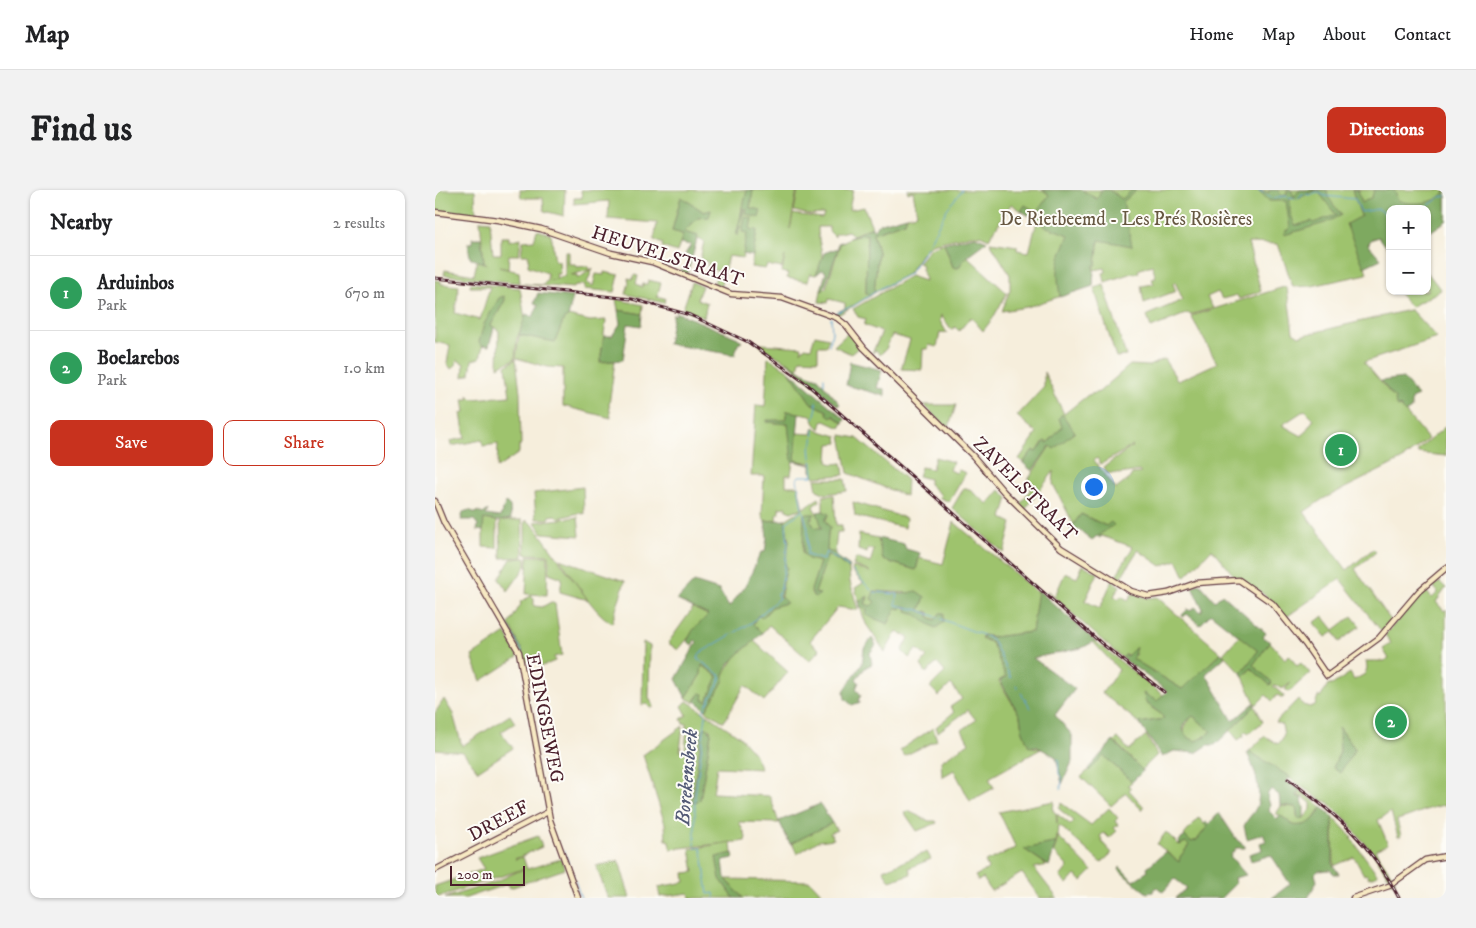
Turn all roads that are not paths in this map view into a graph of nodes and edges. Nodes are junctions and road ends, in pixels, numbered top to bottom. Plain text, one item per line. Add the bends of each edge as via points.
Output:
1 (435, 212) edge
2 (832, 316) joint
3 (435, 501) edge
4 (1446, 568) edge
5 (548, 812) junction
6 (1446, 856) edge
7 (435, 870) edge
8 (578, 898) edge
9 (1353, 898) edge

1 - 2 street, HEUVELSTRAAT via 533,227 611,253 652,262 731,294 777,297
2 - 4 street, ZAVELSTRAAT via 846,325 864,348 1069,554 1131,591 1148,596 1196,583 1239,580 1272,603 1327,676 1379,638 1419,591
3 - 5 street, EDINGSEWEG via 444,523 512,638 521,661
5 - 7 street, DREEF
5 - 8 street, EDINGSEWEG
6 - 9 street via 1425,860 1389,886

